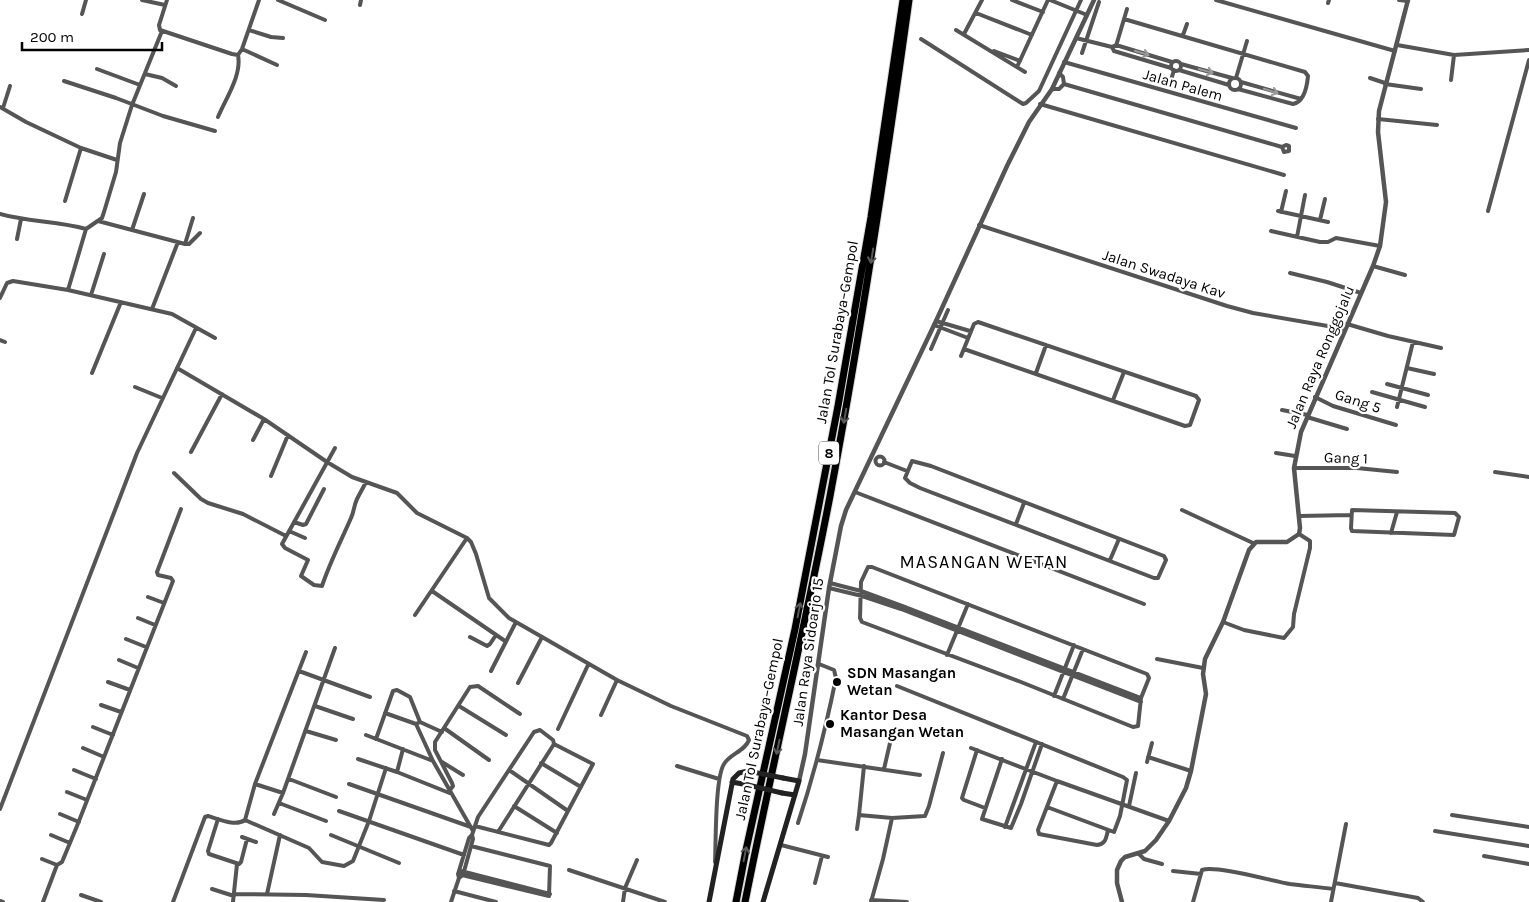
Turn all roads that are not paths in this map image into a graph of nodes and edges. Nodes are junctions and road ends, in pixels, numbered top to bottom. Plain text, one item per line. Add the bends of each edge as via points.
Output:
1 (86, 0) edge
2 (142, 0) edge
3 (166, 0) edge
4 (258, 0) edge
5 (278, 0) edge
6 (904, 0) edge
7 (909, 0) edge
8 (982, 0) edge
9 (1012, 0) edge
10 (1049, 0) edge
11 (1081, 0) edge
12 (1094, 0) edge
13 (1216, 0) edge
14 (1399, 0) edge
15 (1408, 1) edge
16 (1099, 2) dead end
17 (165, 5) junction
18 (1127, 9) dead end
19 (1043, 12) junction
20 (976, 13) junction
21 (1082, 13) junction
22 (82, 14) dead end
23 (1124, 18) junction
24 (325, 20) dead end
25 (1187, 24) dead end
26 (249, 30) junction
27 (956, 30) dead end
28 (162, 31) junction
29 (964, 34) junction
30 (1183, 35) junction
31 (1032, 36) junction
32 (283, 38) dead end
33 (1076, 38) junction
34 (921, 39) dead end
35 (1086, 40) junction
36 (1247, 41) dead end
37 (1397, 45) junction
38 (1114, 48) junction
39 (242, 49) junction
40 (1529, 50) edge
41 (1395, 51) junction
42 (1243, 52) junction
43 (1082, 53) dead end
44 (238, 54) junction
45 (1454, 55) junction
46 (1004, 57) junction
47 (1529, 60) edge
48 (1020, 61) junction
49 (1064, 62) junction
50 (1172, 62) junction
51 (1180, 64) junction
52 (277, 65) dead end
53 (1018, 67) junction
54 (97, 69) dead end
55 (1172, 69) junction
56 (1179, 70) junction
57 (1025, 72) dead end
58 (1059, 73) junction
59 (145, 74) junction
60 (1234, 78) junction
61 (1370, 78) dead end
62 (1171, 80) dead end
63 (1451, 80) dead end
64 (64, 81) dead end
65 (1241, 82) junction
66 (1064, 84) junction
67 (1385, 84) junction
68 (140, 85) junction
69 (10, 86) dead end
70 (176, 86) dead end
71 (1229, 86) junction
72 (1052, 89) junction
73 (1238, 89) junction
74 (1421, 89) dead end
75 (1301, 99) junction
76 (1040, 104) junction
77 (132, 105) junction
78 (2, 108) edge
79 (218, 117) dead end
80 (1378, 119) junction
81 (1437, 125) dead end
82 (1296, 128) dead end
83 (215, 130) dead end
84 (81, 148) junction
85 (1282, 148) dead end
86 (117, 160) junction
87 (1284, 175) dead end
88 (1286, 191) dead end
89 (144, 194) dead end
90 (1305, 195) dead end
91 (1325, 199) dead end
92 (65, 201) dead end
93 (1488, 211) dead end
94 (0, 214) edge
95 (1300, 216) junction
96 (193, 218) dead end
97 (21, 219) junction
98 (1320, 220) junction
99 (98, 221) junction
100 (1328, 222) dead end
101 (980, 225) junction
102 (86, 229) junction
103 (132, 230) junction
104 (1271, 231) dead end
105 (200, 233) dead end
106 (1297, 238) junction
107 (16, 239) dead end
108 (178, 242) junction
109 (185, 244) junction
110 (1380, 246) junction
111 (104, 254) dead end
112 (1373, 266) junction
113 (1290, 274) dead end
114 (1405, 275) dead end
115 (68, 290) junction
116 (1360, 293) junction
117 (91, 295) junction
118 (0, 298) edge
119 (121, 302) junction
120 (152, 309) junction
121 (948, 310) dead end
122 (935, 323) junction
123 (1348, 324) junction
124 (941, 325) junction
125 (196, 328) junction
126 (1345, 329) junction
127 (970, 331) junction
128 (216, 338) dead end
129 (968, 338) junction
130 (1413, 342) junction
131 (1046, 345) junction
132 (1441, 348) dead end
133 (931, 349) dead end
134 (964, 349) junction
135 (961, 356) dead end
136 (177, 368) junction
137 (1407, 368) junction
138 (1124, 372) junction
139 (92, 373) dead end
140 (1036, 373) junction
141 (1434, 374) dead end
142 (1387, 384) dead end
143 (135, 386) dead end
144 (1402, 388) junction
145 (1372, 392) dead end
146 (222, 394) junction
147 (1428, 395) dead end
148 (1315, 397) junction
149 (162, 398) junction
150 (1113, 400) junction
151 (1399, 400) junction
152 (1397, 407) dead end
153 (1425, 407) dead end
154 (1282, 410) dead end
155 (1307, 416) junction
156 (264, 419) junction
157 (1396, 425) dead end
158 (1347, 429) dead end
159 (288, 435) junction
160 (253, 440) dead end
161 (335, 448) dead end
162 (191, 452) dead end
163 (1276, 453) dead end
164 (1295, 456) junction
165 (873, 458) junction
166 (327, 462) junction
167 (1294, 468) junction
168 (907, 471) junction
169 (1398, 472) dead end
170 (1495, 472) dead end
171 (174, 473) dead end
172 (271, 476) dead end
173 (1529, 477) edge
174 (366, 482) junction
175 (324, 490) dead end
176 (855, 492) junction
177 (1024, 502) junction
178 (181, 509) dead end
179 (1182, 510) dead end
180 (1397, 512) junction
181 (1351, 515) junction
182 (1299, 516) junction
183 (294, 522) junction
184 (1016, 524) junction
185 (289, 531) junction
186 (1391, 533) junction
187 (1299, 534) junction
188 (286, 536) junction
189 (305, 538) dead end
190 (467, 538) junction
191 (1119, 539) junction
192 (1254, 543) junction
193 (1110, 560) junction
194 (829, 586) junction
195 (432, 591) junction
196 (862, 593) junction
197 (148, 597) dead end
198 (164, 603) junction
199 (968, 604) junction
200 (1144, 604) dead end
201 (415, 615) dead end
202 (138, 618) dead end
203 (516, 622) junction
204 (1223, 622) junction
205 (155, 625) junction
206 (958, 629) junction
207 (496, 635) junction
208 (542, 637) junction
209 (470, 638) dead end
210 (126, 639) dead end
211 (505, 641) junction
212 (1074, 645) junction
213 (146, 647) junction
214 (335, 648) dead end
215 (1083, 649) junction
216 (306, 652) dead end
217 (947, 655) junction
218 (1157, 659) dead end
219 (119, 660) dead end
220 (819, 664) junction
221 (588, 665) junction
222 (138, 668) junction
223 (1203, 668) junction
224 (299, 671) junction
225 (491, 671) dead end
226 (1064, 671) junction
227 (1073, 674) junction
228 (617, 680) junction
229 (325, 681) junction
230 (108, 682) dead end
231 (518, 683) dead end
232 (898, 686) dead end
233 (130, 690) junction
234 (1054, 696) junction
235 (370, 697) dead end
236 (1063, 699) junction
237 (1141, 700) junction
238 (101, 705) dead end
239 (315, 706) junction
240 (458, 706) junction
241 (121, 712) junction
242 (385, 713) junction
243 (520, 714) dead end
244 (601, 715) dead end
245 (353, 719) dead end
246 (418, 723) junction
247 (93, 727) dead end
248 (558, 729) dead end
249 (443, 730) junction
250 (306, 731) junction
251 (113, 735) junction
252 (366, 735) dead end
253 (506, 735) dead end
254 (376, 739) junction
255 (336, 740) dead end
256 (1036, 742) junction
257 (890, 743) dead end
258 (554, 744) junction
259 (1042, 744) junction
260 (1152, 744) dead end
261 (83, 748) dead end
262 (971, 748) dead end
263 (403, 749) junction
264 (977, 750) junction
265 (943, 754) dead end
266 (104, 757) junction
267 (358, 759) dead end
268 (490, 760) dead end
269 (817, 760) junction
270 (1002, 760) junction
271 (433, 761) junction
272 (442, 762) junction
273 (541, 764) junction
274 (677, 766) dead end
275 (864, 766) junction
276 (386, 768) junction
277 (884, 769) junction
278 (74, 770) dead end
279 (509, 770) junction
280 (1026, 770) junction
281 (1191, 771) junction
282 (397, 772) junction
283 (1032, 772) junction
284 (1136, 773) dead end
285 (463, 774) dead end
286 (920, 775) dead end
287 (96, 778) junction
288 (289, 779) junction
289 (720, 779) junction
290 (799, 781) junction
291 (732, 782) junction
292 (1057, 782) junction
293 (256, 784) junction
294 (349, 784) dead end
295 (528, 784) junction
296 (581, 787) junction
297 (67, 792) dead end
298 (451, 792) junction
299 (283, 793) junction
300 (795, 795) junction
301 (378, 796) junction
302 (336, 797) dead end
303 (87, 800) junction
304 (279, 803) junction
305 (1122, 805) junction
306 (514, 806) junction
307 (1129, 806) junction
308 (1047, 807) junction
309 (985, 808) junction
310 (0, 809) edge
311 (339, 811) dead end
312 (568, 811) junction
313 (60, 814) dead end
314 (274, 814) dead end
315 (860, 815) junction
316 (1452, 815) dead end
317 (892, 818) junction
318 (218, 819) junction
319 (245, 820) junction
320 (1169, 820) junction
321 (326, 821) dead end
322 (369, 821) junction
323 (79, 822) junction
324 (798, 823) dead end
325 (1346, 824) dead end
326 (1005, 827) junction
327 (1529, 827) edge
328 (856, 829) dead end
329 (473, 830) junction
330 (1108, 830) junction
331 (1436, 830) dead end
332 (498, 832) junction
333 (557, 833) junction
334 (280, 834) junction
335 (51, 835) dead end
336 (332, 835) dead end
337 (256, 842) dead end
338 (70, 843) junction
339 (781, 845) junction
340 (471, 846) junction
341 (1529, 846) edge
342 (359, 847) junction
343 (1139, 854) junction
344 (464, 855) junction
345 (822, 856) junction
346 (1484, 856) dead end
347 (828, 857) dead end
348 (42, 859) dead end
349 (637, 860) dead end
350 (399, 862) dead end
351 (237, 864) junction
352 (1162, 864) dead end
353 (1529, 864) edge
354 (56, 865) junction
355 (568, 870) dead end
356 (1173, 871) dead end
357 (460, 874) junction
358 (1201, 874) junction
359 (714, 876) junction
360 (815, 883) dead end
361 (1335, 883) junction
362 (625, 888) junction
363 (212, 889) dead end
364 (1333, 889) junction
365 (454, 891) junction
366 (267, 894) junction
367 (81, 895) dead end
368 (234, 895) junction
369 (295, 895) junction
370 (384, 900) dead end
371 (871, 901) edge
372 (43, 902) edge
373 (101, 902) edge
374 (173, 902) edge
375 (233, 902) edge
376 (295, 902) edge
377 (452, 902) edge
378 (496, 902) edge
379 (622, 902) edge
380 (665, 902) edge
381 (709, 902) edge
382 (736, 902) edge
383 (745, 902) edge
384 (764, 902) edge
385 (907, 902) edge
386 (1122, 902) edge
387 (1193, 902) edge
388 (1331, 902) edge
389 (1423, 902) edge

1 - 22 street
2 - 17 street
3 - 17 street
4 - 26 street
5 - 24 street
382 -> 6 highway, Jalan Tol Surabaya–Gempol / 8 via 795,629 838,406
7 -> 383 highway, Jalan Tol Surabaya–Gempol / 8 via 884,174 828,508
8 - 20 street
9 - 19 street
10 - 19 street
10 - 21 street
11 - 21 street
12 - 21 street, Jalan Raya Sidoarjo 15
13 - 41 street
14 - 15 street
15 - 37 street, Jalan Raya Ronggojalu
16 - 35 street
17 - 28 street via 159,25
18 - 23 street
19 - 31 street
20 - 29 street
20 - 31 street
21 - 33 street, Jalan Raya Sidoarjo 15
21 - 34 street via 1039,91 1023,104
23 - 30 street
23 - 38 street
25 - 30 street
26 - 32 street
26 - 39 street
27 - 29 street
28 - 44 street
28 - 59 street
29 - 46 street
30 - 42 street
31 - 48 street
33 - 35 street
33 - 49 street, Jalan Raya Sidoarjo 15
35 - 38 street
35 - 43 street
36 - 42 street
37 - 41 street, Jalan Raya Ronggojalu
37 - 45 street
38 -> 50 street
38 - 55 street
39 - 44 street
39 - 52 street
40 - 45 street
41 - 67 street, Jalan Raya Ronggojalu
42 - 60 street
42 - 75 street via 1305,72 1308,76
44 - 79 street via 237,74
45 - 63 street
46 - 48 street
46 - 53 street
47 - 93 street
48 - 53 street
49 - 58 street, Jalan Raya Sidoarjo 15
49 - 82 street, Jalan Palem
50 - 51 street
50 - 55 street
51 - 56 street
51 -> 60 street
53 - 57 street
54 - 68 street
55 - 56 street
55 - 62 street
56 - 71 street
58 - 66 street
58 - 72 street, Jalan Raya Sidoarjo 15
59 - 68 street
59 - 70 street
60 - 65 street
60 - 71 street
61 - 67 street
64 - 77 street
65 - 73 street
65 -> 75 street
66 - 72 street via 1059,89
66 - 85 street
67 - 74 street
67 - 80 street, Jalan Raya Ronggojalu
68 - 77 street
69 - 78 street
71 - 73 street
72 - 76 street, Jalan Raya Sidoarjo 15
73 - 75 street via 1293,104
76 - 87 street
76 - 101 street, Jalan Raya Sidoarjo 15
77 - 83 street
77 - 86 street
78 - 84 street
80 - 81 street
80 - 110 street, Jalan Raya Ronggojalu via 1386,192
84 - 86 street
84 - 92 street
86 - 99 street via 104,212
88 - 95 street via 1280,212
89 - 103 street
90 - 95 street
91 - 98 street
94 - 97 street
95 - 98 street
95 - 106 street
96 - 109 street
97 - 102 street via 71,224
97 - 107 street
98 - 100 street
99 - 102 street
99 - 103 street
101 - 122 street, Jalan Raya Sidoarjo 15
101 - 126 street, Jalan Swadaya Kav via 1226,306
102 - 115 street
103 - 108 street
104 - 106 street
105 - 109 street
106 - 110 street via 1320,242 1336,238
108 - 109 street
108 - 120 street
110 - 112 street, Jalan Raya Ronggojalu
111 - 117 street
112 - 114 street
112 - 116 street, Jalan Raya Ronggojalu
113 - 116 street
115 - 117 street
115 - 118 street via 13,281 7,283
116 - 123 street, Jalan Raya Ronggojalu
117 - 119 street
119 - 120 street
119 - 139 street
120 - 125 street via 172,314
121 - 124 street
122 - 124 street
122 - 165 street, Jalan Raya Sidoarjo 15
123 - 126 street, Jalan Raya Ronggojalu
123 - 130 street
124 - 127 street
124 - 129 street
124 - 133 street
125 - 128 street
125 - 136 street
126 - 148 street, Jalan Raya Ronggojalu
127 - 129 street
127 - 131 street via 978,322
129 - 134 street
130 - 132 street
130 - 137 street
131 - 138 street
131 - 140 street
134 - 135 street
134 - 140 street
136 - 146 street
136 - 149 street
137 - 141 street
137 - 144 street
138 - 150 street
138 - 150 street via 1198,397 1190,426
140 - 150 street
142 - 144 street
143 - 149 street
144 - 147 street
144 - 151 street
145 - 151 street
146 - 156 street
146 - 162 street
148 - 155 street, Jalan Raya Ronggojalu
148 - 157 street, Gang 5 via 1333,406
149 - 310 street via 137,453
151 - 152 street
151 - 153 street
154 - 155 street
155 - 158 street
155 - 164 street, Jalan Raya Ronggojalu
156 - 159 street
156 - 160 street
159 - 166 street
159 - 172 street
161 - 166 street
163 - 164 street
164 - 167 street, Jalan Raya Ronggojalu
165 - 168 street via 878,465 884,462
165 - 176 street, Jalan Raya Sidoarjo 15
166 - 174 street
166 - 183 street
167 - 169 street, Gang 1
167 - 182 street, Jalan Raya Ronggojalu
168 - 177 street via 915,461
168 - 184 street via 905,479 920,488
170 - 173 street
171 - 188 street via 208,503 243,514
174 - 188 street via 322,586 302,578 308,560 282,546
174 - 190 street via 397,493 417,513
175 - 183 street via 306,524
176 - 194 street, Jalan Raya Sidoarjo 15 via 840,526
176 - 200 street
177 - 184 street
177 - 191 street
178 - 198 street via 157,572 173,579
179 - 192 street
180 - 181 street via 1352,510
180 - 186 street
180 - 186 street via 1458,514 1456,533 1453,536
181 - 182 street
181 - 186 street via 1352,531
182 - 187 street, Jalan Raya Ronggojalu
183 - 185 street
184 - 193 street
185 - 188 street
185 - 189 street
187 - 192 street via 1287,542
187 - 204 street via 1310,541 1310,548 1293,627 1284,638
190 - 195 street
190 - 203 street via 476,554 490,598
191 - 193 street
191 - 193 street via 1164,556 1166,560 1158,578
192 - 204 street
194 - 196 street
194 - 220 street, Jalan Raya Sidoarjo 15
195 - 201 street
195 - 207 street
196 - 199 street via 867,568 872,567
196 - 206 street
196 - 217 street via 862,622
197 - 198 street
198 - 205 street
199 - 206 street
199 - 212 street
202 - 205 street
203 - 208 street
203 - 211 street
204 - 223 street
205 - 213 street
206 - 217 street
206 - 226 street
207 - 209 street via 487,646
207 - 211 street
208 - 221 street
208 - 231 street
210 - 213 street
211 - 225 street
212 - 215 street
212 - 226 street
213 - 222 street
214 - 229 street
215 - 227 street
215 - 237 street via 1147,674 1149,681
216 - 224 street
217 - 234 street
218 - 223 street
219 - 222 street
220 - 269 street via 833,668 836,678
220 - 290 street, Jalan Raya Sidoarjo 15
221 - 228 street
221 - 248 street
222 - 233 street
223 - 281 street via 1206,694
224 - 229 street
224 - 293 street
226 - 227 street
226 - 234 street
227 - 236 street
227 - 237 street
228 - 244 street
228 - 289 street via 746,736 748,742 724,764
229 - 235 street
229 - 239 street
230 - 233 street
232 - 256 street
233 - 241 street
234 - 236 street
236 - 237 street via 1135,728 1140,723
238 - 241 street
239 - 245 street
239 - 250 street
240 - 243 street via 470,687 478,686
240 - 249 street
240 - 253 street
241 - 251 street
242 - 246 street
242 - 246 street via 392,692 397,690 413,700
242 - 254 street
246 - 249 street
246 - 271 street
247 - 251 street
249 - 268 street
249 - 272 street via 434,745
250 - 255 street
250 - 288 street
251 - 266 street
252 - 254 street
254 - 263 street
256 - 259 street
256 - 280 street
257 - 277 street
258 - 273 street
258 - 279 street via 540,730 534,732
258 - 296 street via 592,763
259 - 283 street
259 - 305 street via 1126,779
260 - 281 street via 1148,759
261 - 266 street
262 - 264 street
263 - 271 street
263 - 282 street
264 - 270 street
264 - 309 street via 962,798
265 - 317 street via 927,813 922,817
266 - 287 street
267 - 276 street
269 - 275 street
269 - 324 street
270 - 280 street
270 - 309 street
271 - 298 street
272 - 285 street
272 - 298 street via 453,785
273 - 295 street
273 - 296 street
274 - 289 street
275 - 277 street
275 - 315 street
276 - 282 street
276 - 301 street
277 - 286 street
278 - 287 street
279 - 295 street
279 - 329 street
280 - 283 street
280 - 326 street
281 - 320 street
282 - 298 street
283 - 292 street
283 - 326 street via 1012,827
284 - 307 street
287 - 303 street
288 - 299 street
288 - 302 street
289 - 359 street
290 - 291 main road, bridge via 743,771
290 - 300 main road
291 - 300 main road, bridge
291 - 359 main road
292 - 305 street
292 - 308 street
293 - 299 street
293 - 319 street
294 - 301 street
295 - 306 street
295 - 312 street
296 - 312 street
297 - 303 street
298 - 329 street
299 - 304 street
300 - 339 main road
301 - 322 street
301 - 329 street
303 - 323 street
304 - 314 street
304 - 321 street
305 - 307 street
305 - 330 street via 1115,832
306 - 332 street
306 - 333 street
307 - 320 street
308 - 330 street
308 - 330 street via 1038,830 1041,835 1097,845 1105,841
309 - 326 street via 982,820
311 - 322 street
312 - 333 street
313 - 323 street
315 - 317 street
315 - 328 street
316 - 327 street
317 - 371 street
318 - 319 street via 234,823
318 - 351 street via 208,853
318 - 374 street via 208,816 204,819
319 - 334 street
320 - 343 street via 1156,840
322 - 342 street
322 - 344 street
323 - 338 street
325 - 361 street
329 - 332 street
329 - 340 street
329 - 344 street
331 - 341 street
332 - 333 street via 547,844 551,844
334 - 342 street via 313,851 322,862 344,866 353,861
334 - 366 street
335 - 338 street
336 - 342 street
337 - 351 street via 245,838 241,862
338 - 354 street via 62,862
339 - 345 street
339 - 384 main road
340 - 357 street
340 - 357 street via 550,866 550,894
342 - 350 street
343 - 352 street via 1144,859
343 - 386 street via 1126,857 1117,870
344 - 357 street
345 - 347 street
345 - 360 street
346 - 353 street
348 - 354 street
349 - 362 street
351 - 368 street
354 - 372 street
355 - 362 street
356 - 358 street
357 - 365 street
358 - 364 street via 1206,868 1224,870
358 - 387 street
359 - 381 main road
361 - 364 street
361 - 389 street via 1418,898
362 - 379 street
362 - 380 street
363 - 368 street
364 - 388 street
365 - 377 street
365 - 378 street
366 - 368 street
366 - 369 street
367 - 373 street
368 - 375 street
369 - 370 street
369 - 376 street
371 - 385 street

